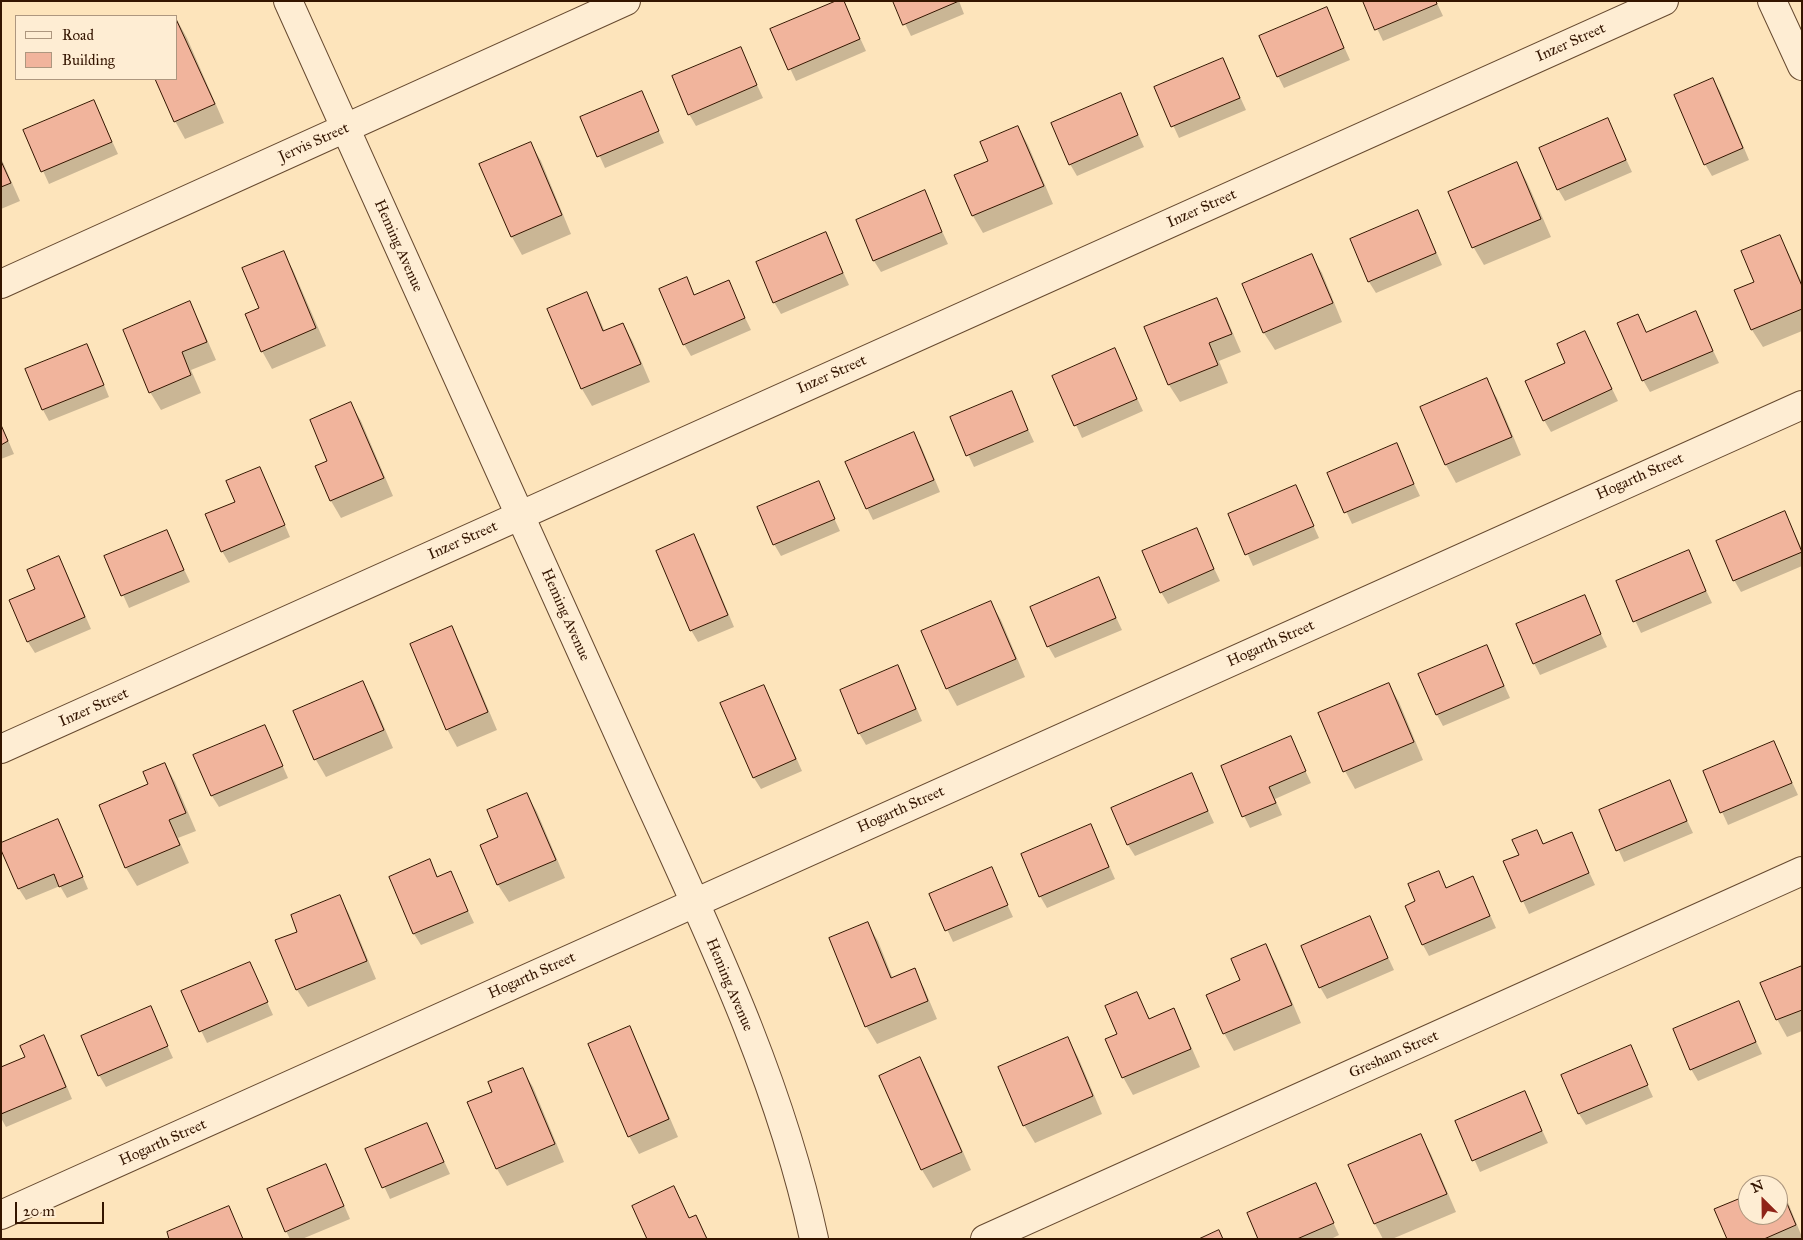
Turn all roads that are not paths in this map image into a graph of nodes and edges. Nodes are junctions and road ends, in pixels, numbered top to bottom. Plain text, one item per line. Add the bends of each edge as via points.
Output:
1 (288, 1) edge
2 (626, 1) edge
3 (1664, 1) edge
4 (1772, 1) edge
5 (1802, 66) edge
6 (345, 129) junction
7 (1, 284) edge
8 (1802, 405) edge
9 (521, 515) junction
10 (1, 749) edge
11 (1802, 871) edge
12 (694, 903) junction
13 (1, 1215) edge
14 (814, 1239) edge
15 (986, 1239) edge

1 - 6 street, Heming Avenue
2 - 6 street, Jervis Street
3 - 9 street, Inzer Street
4 - 5 street
6 - 7 street, Jervis Street
6 - 9 street, Heming Avenue
8 - 12 street, Hogarth Street
9 - 10 street, Inzer Street
9 - 12 street, Heming Avenue
11 - 15 street, Gresham Street
12 - 13 street, Hogarth Street
12 - 14 street, Heming Avenue via 771,1089 803,1189

